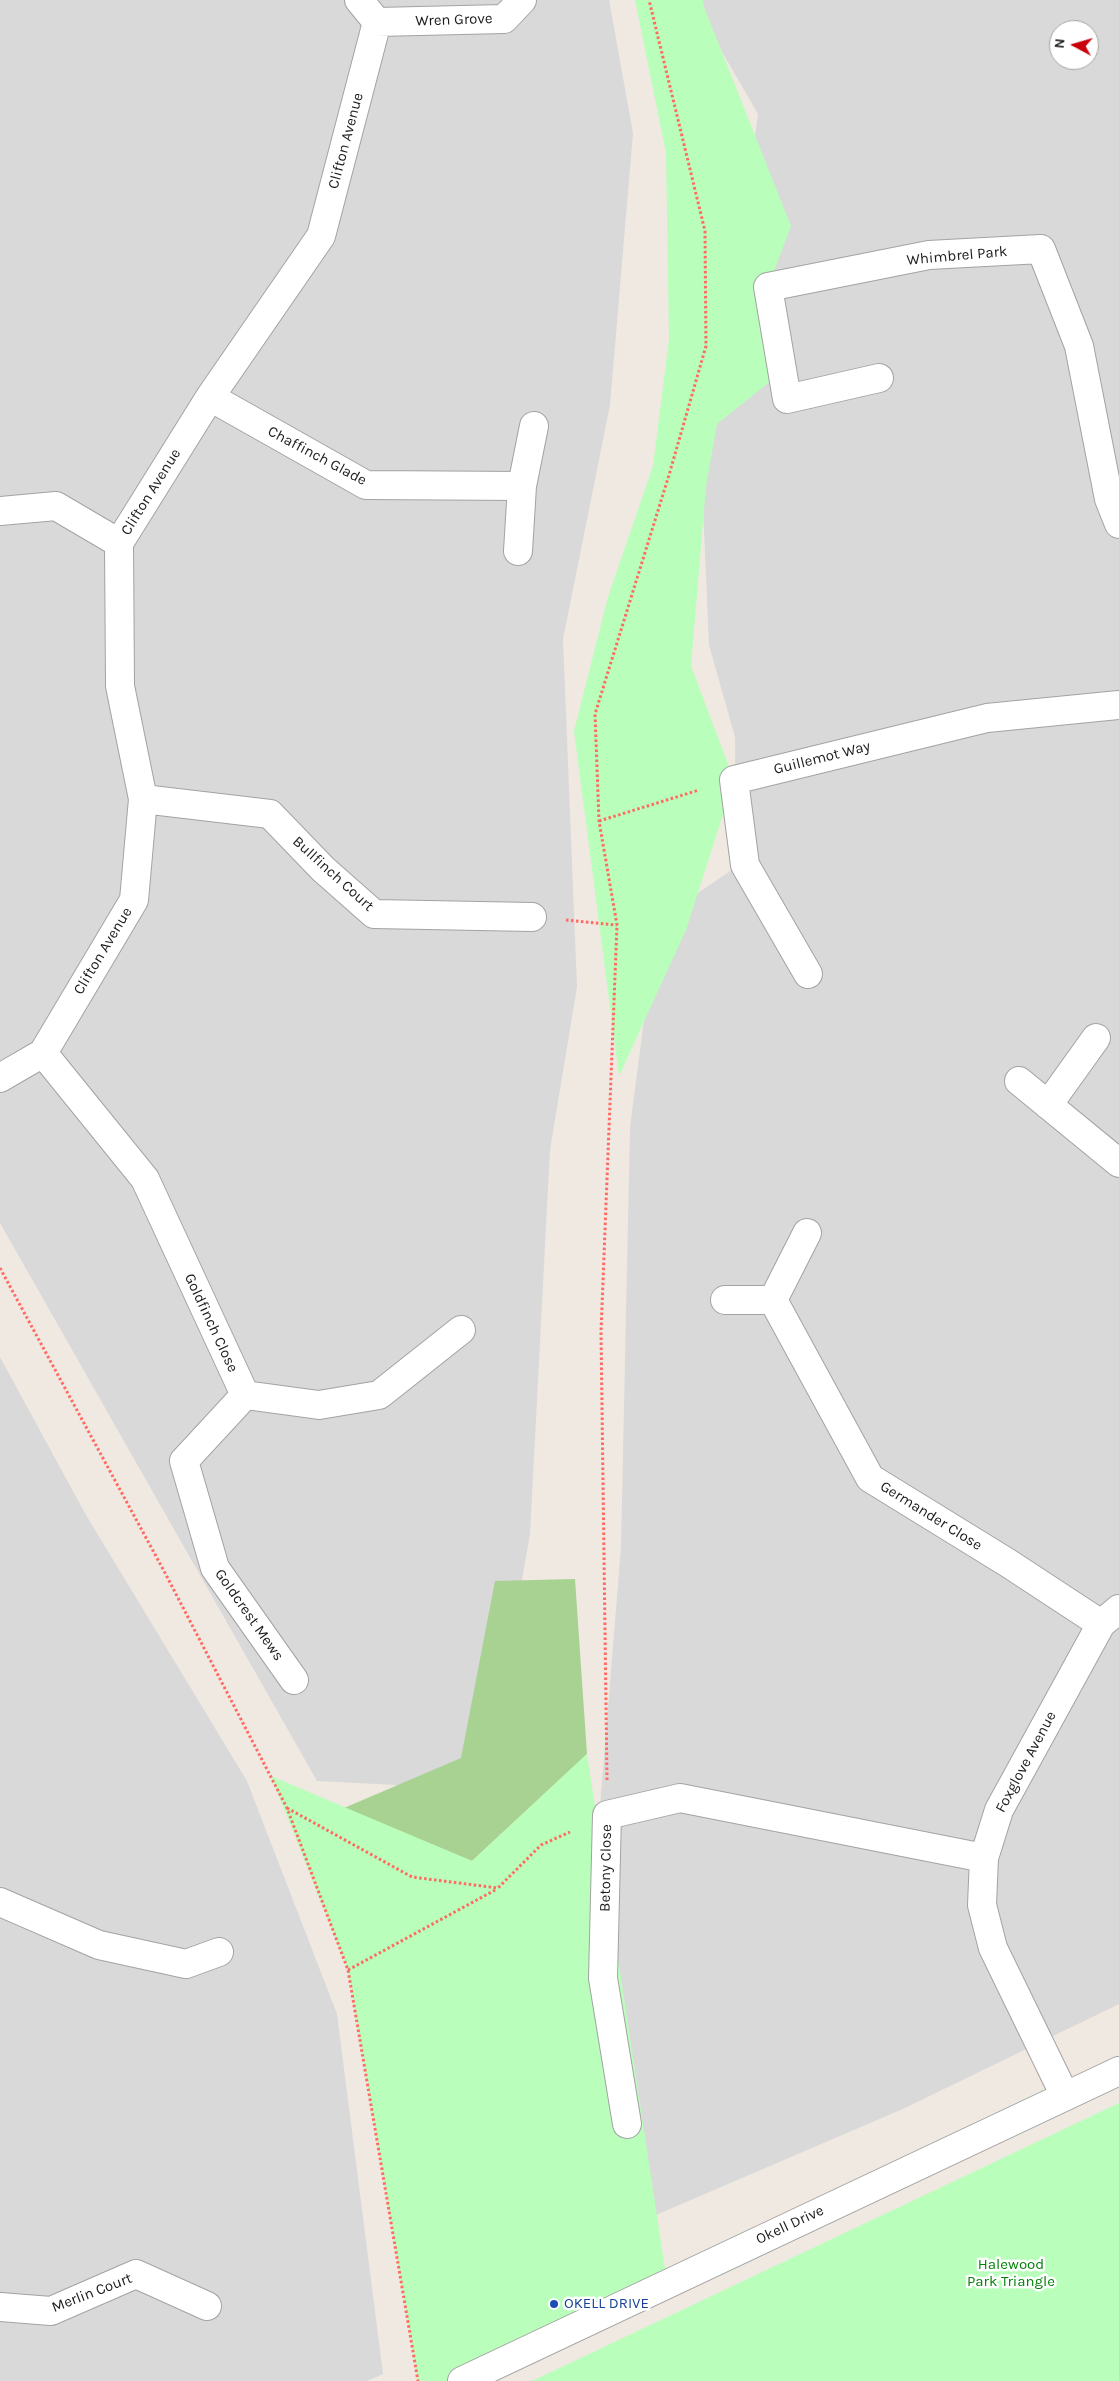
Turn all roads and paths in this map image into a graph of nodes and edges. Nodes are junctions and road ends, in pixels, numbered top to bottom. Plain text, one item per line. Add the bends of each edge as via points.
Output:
1 (360, 0) edge
2 (522, 0) edge
3 (649, 0) edge
4 (377, 22) junction
5 (879, 378) dead end
6 (210, 397) junction
7 (534, 426) dead end
8 (522, 486) junction
9 (0, 511) edge
10 (1119, 524) edge
11 (120, 543) junction
12 (518, 550) dead end
13 (1119, 706) edge
14 (734, 780) junction
15 (143, 799) junction
16 (599, 821) junction
17 (532, 917) joint
18 (617, 925) junction
19 (808, 974) dead end
20 (1096, 1038) dead end
21 (43, 1053) junction
22 (0, 1078) edge
23 (1019, 1081) dead end
24 (1048, 1105) junction
25 (1119, 1163) edge
26 (807, 1233) dead end
27 (0, 1268) edge
28 (725, 1300) dead end
29 (773, 1300) junction
30 (461, 1330) dead end
31 (244, 1395) junction
32 (1110, 1616) edge
33 (294, 1680) dead end
34 (287, 1808) junction
35 (607, 1815) junction
36 (984, 1858) junction
37 (498, 1888) junction
38 (0, 1902) edge
39 (219, 1952) dead end
40 (348, 1970) junction
41 (1119, 2071) edge
42 (1065, 2096) junction
43 (627, 2124) dead end
44 (207, 2306) dead end
45 (0, 2307) edge
46 (418, 2381) edge
47 (462, 2381) edge

1 - 4 street
2 - 4 street, Wren Grove via 504,18
3 - 16 path via 705,231 706,346 596,714
4 - 6 street, Clifton Avenue via 321,236
5 - 10 street, Whimbrel Park via 787,399 768,287 929,255 1041,249 1079,346 1109,499
6 - 8 street, Chaffinch Glade via 366,485
6 - 11 street, Clifton Avenue
7 - 8 street
8 - 12 street
9 - 11 street via 56,506
11 - 15 street, Clifton Avenue via 120,686
13 - 14 street, Guillemot Way via 987,718
14 - 16 path
14 - 19 street via 745,865
15 - 17 street, Bullfinch Court via 270,814 323,869 374,914
15 - 21 street, Clifton Avenue via 134,900
16 - 18 path
17 - 18 path
18 - 35 path via 601,1332
20 - 24 street
21 - 22 street, Clifton Avenue
21 - 31 street, Goldfinch Close via 146,1179
23 - 24 street
24 - 25 street
26 - 29 street
27 - 34 path via 164,1571
28 - 29 street
29 - 32 street, Germander Close via 870,1478 1008,1563
30 - 31 street via 379,1395 318,1405
31 - 33 street, Goldcrest Mews via 184,1461 215,1568
32 - 36 street, Foxglove Avenue via 999,1810
34 - 37 path via 412,1877
34 - 40 path
35 - 36 street, Betony Close via 680,1798
35 - 37 path via 541,1846
35 - 43 street, Betony Close via 603,1978
36 - 42 street, Foxglove Avenue via 982,1905 993,1948
37 - 40 path
38 - 39 street via 99,1945 186,1964
40 - 46 path
41 - 42 street, Okell Drive
42 - 47 street, Okell Drive
44 - 45 street, Merlin Court via 136,2274 51,2311

